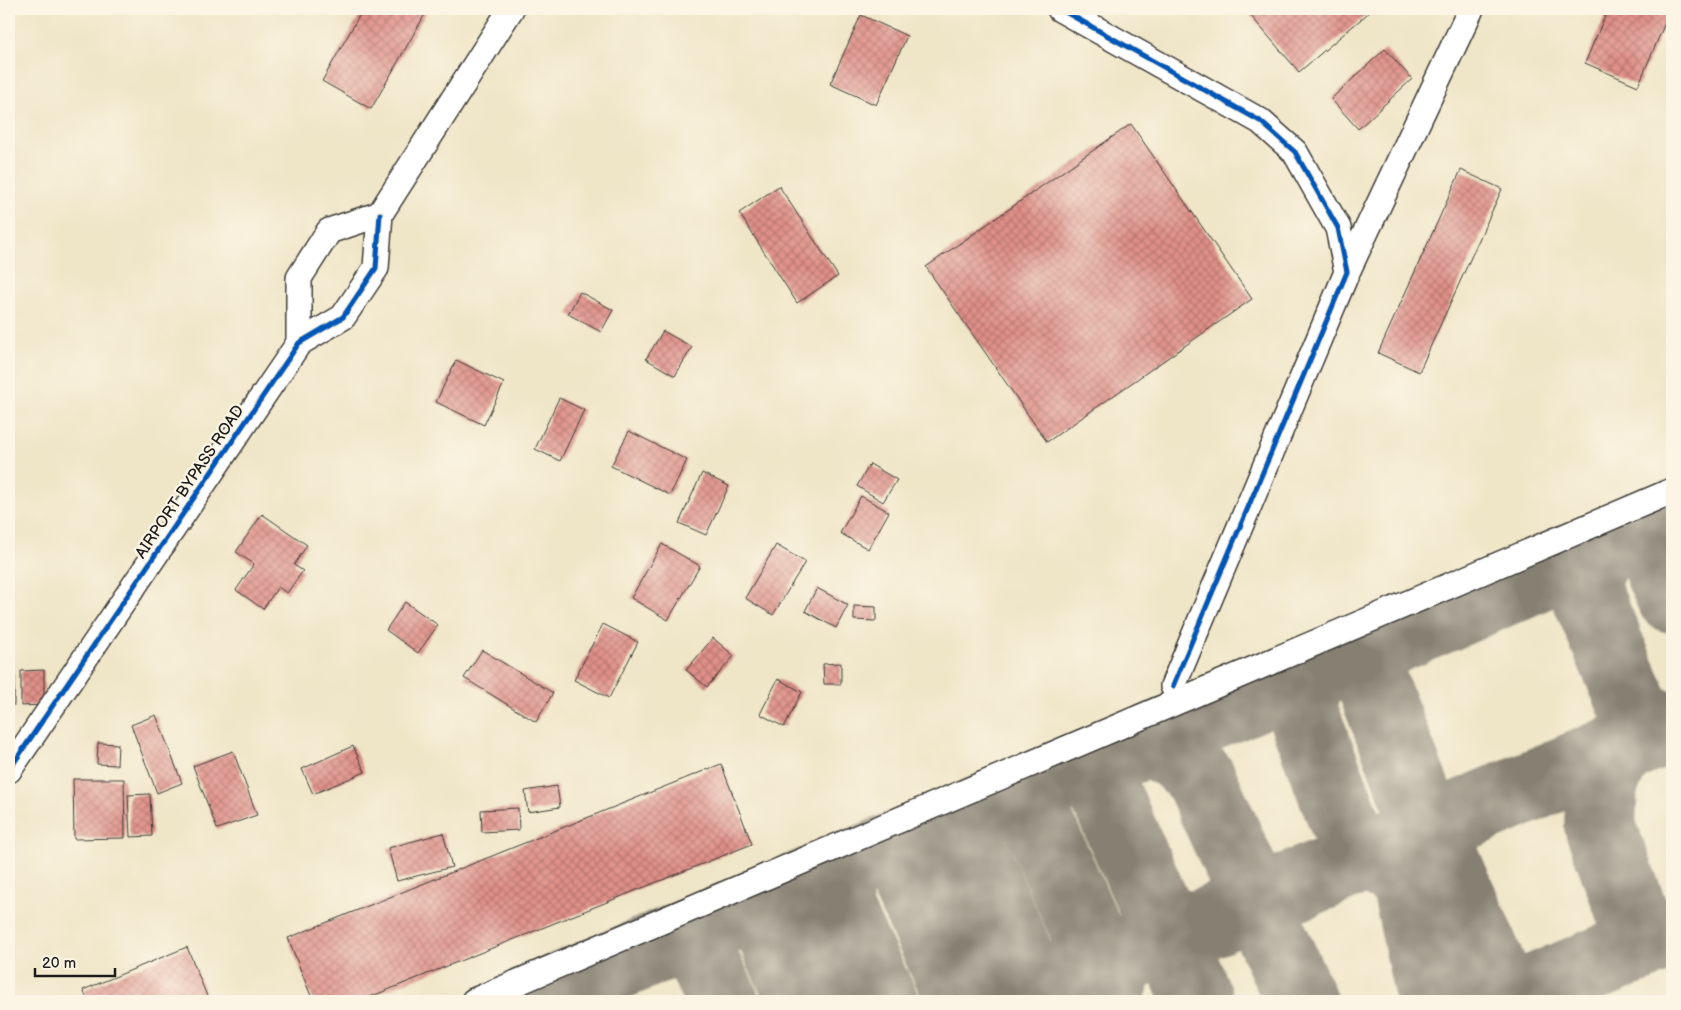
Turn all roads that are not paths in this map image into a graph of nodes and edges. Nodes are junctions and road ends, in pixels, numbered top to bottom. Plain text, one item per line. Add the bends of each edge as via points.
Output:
1 (511, 9) edge
2 (1060, 9) edge
3 (1472, 9) edge
4 (380, 214) junction
5 (1347, 272) junction
6 (299, 343) junction
7 (1672, 491) edge
8 (1172, 686) dead end
9 (9, 770) edge
10 (474, 1001) edge

1 - 4 street
2 - 5 street via 1260,121 1295,152 1338,228
3 - 5 street
4 - 6 street, AIRPORT BYPASS ROAD via 376,268 343,317
4 - 6 street via 329,231 299,278
5 - 8 street
6 - 9 street, AIRPORT BYPASS ROAD
7 - 10 street

